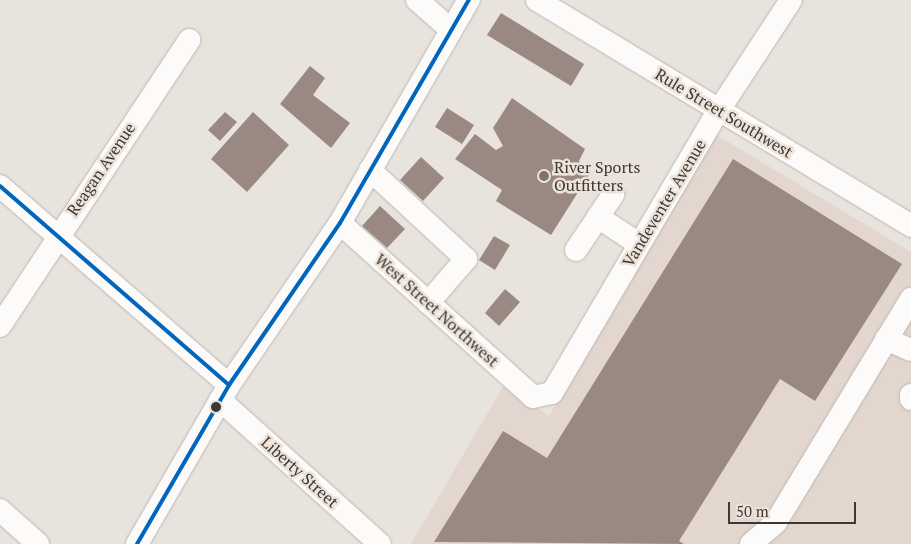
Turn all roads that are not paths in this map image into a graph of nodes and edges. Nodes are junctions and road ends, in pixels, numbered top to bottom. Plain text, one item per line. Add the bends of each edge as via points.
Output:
1 (417, 0) edge
2 (468, 0) edge
3 (537, 0) edge
4 (791, 0) edge
5 (450, 28) junction
6 (189, 40) dead end
7 (719, 110) junction
8 (370, 170) junction
9 (0, 186) edge
10 (613, 195) dead end
11 (598, 217) junction
12 (340, 223) junction
13 (911, 226) edge
14 (56, 236) junction
15 (639, 244) junction
16 (576, 250) dead end
17 (911, 299) edge
18 (428, 303) junction
19 (0, 326) edge
20 (886, 339) junction
21 (911, 350) edge
22 (224, 393) junction
23 (911, 394) edge
24 (534, 397) joint
25 (911, 399) edge
26 (0, 510) edge
27 (38, 544) edge
28 (137, 544) edge
29 (380, 544) edge
30 (751, 544) edge

1 - 5 street
2 - 5 street
3 - 7 street, Rule Street Southwest
4 - 7 street, Vandeventer Avenue
5 - 8 street
6 - 14 street, Reagan Avenue
7 - 13 street, Rule Street Southwest
7 - 15 street, Vandeventer Avenue
8 - 12 street
8 - 18 street via 466,259
9 - 14 street, Liberty Street
10 - 11 street
11 - 15 street
11 - 16 street
12 - 18 street, West Street Northwest
12 - 22 street
14 - 19 street, Reagan Avenue
14 - 22 street, Liberty Street
15 - 24 street, Vandeventer Avenue via 552,393
17 - 20 street
18 - 24 street, West Street Northwest
20 - 21 street
20 - 30 street via 776,522
22 - 28 street
22 - 29 street, Liberty Street
23 - 25 street
26 - 27 street

